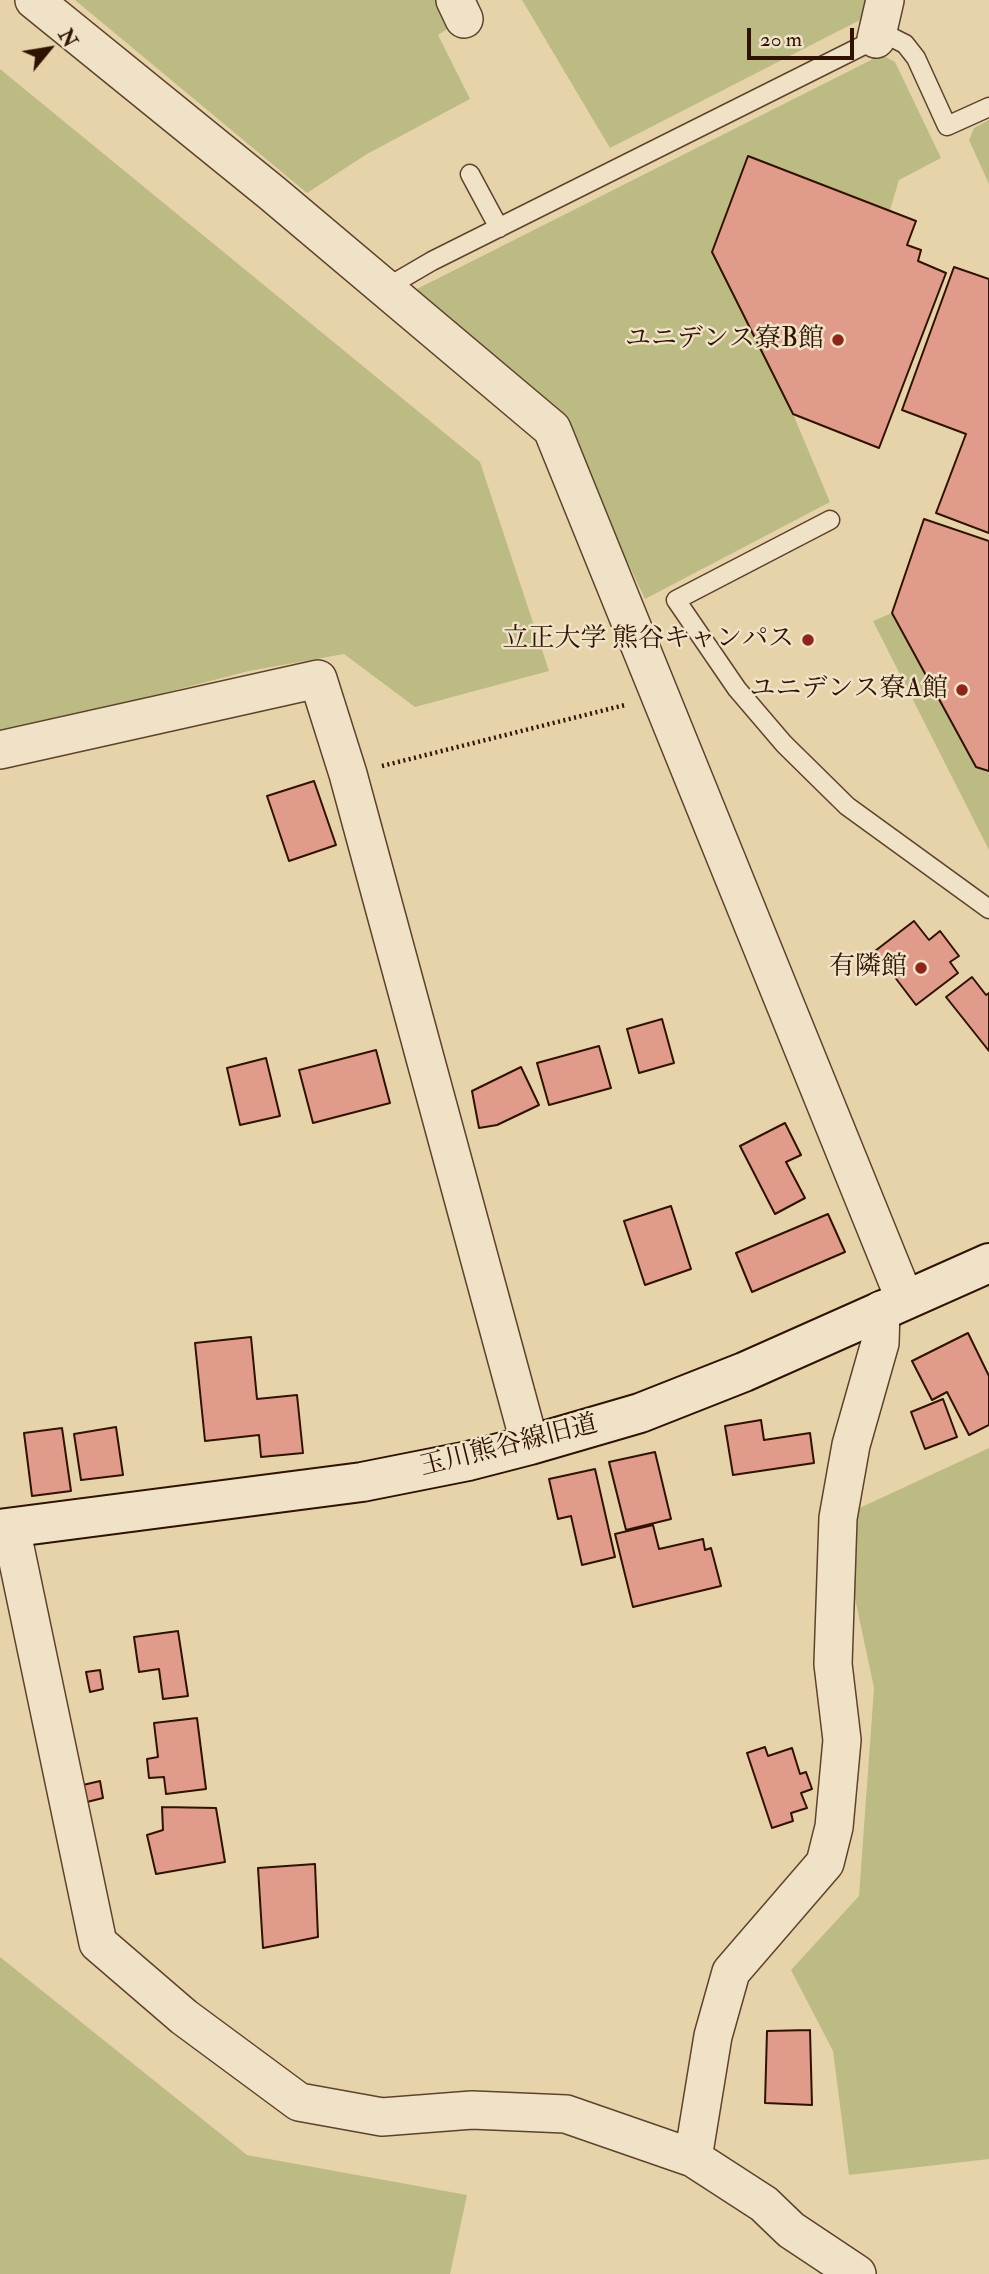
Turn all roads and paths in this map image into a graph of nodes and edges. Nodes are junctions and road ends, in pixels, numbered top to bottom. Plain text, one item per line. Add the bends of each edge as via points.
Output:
1 (34, 0) edge
2 (885, 0) edge
3 (876, 38) junction
4 (989, 107) edge
5 (470, 174) dead end
6 (499, 228) junction
7 (384, 289) junction
8 (830, 520) dead end
9 (660, 696) junction
10 (0, 750) edge
11 (348, 774) junction
12 (986, 901) edge
13 (989, 1263) edge
14 (893, 1305) junction
15 (530, 1444) junction
16 (6, 1529) edge
17 (693, 2158) junction
18 (857, 2274) edge

1 - 7 street
2 - 3 street
3 - 4 lane via 891,37 905,44 947,126
3 - 6 lane
5 - 6 lane
6 - 7 lane
7 - 9 street via 552,429
8 - 12 lane via 676,600 737,689 847,806
9 - 11 path
9 - 14 street
10 - 11 street via 318,679
11 - 15 street
13 - 14 street, 玉川熊谷線旧道
14 - 15 street, 玉川熊谷線旧道 via 640,1413
14 - 17 street via 851,1445 838,1518 833,1664 842,1740 834,1828 825,1863 731,1972 713,2036
15 - 16 street, 玉川熊谷線旧道 via 362,1482
16 - 17 street via 98,1943 184,2017 299,2102 382,2117 472,2110 566,2114
17 - 18 street

